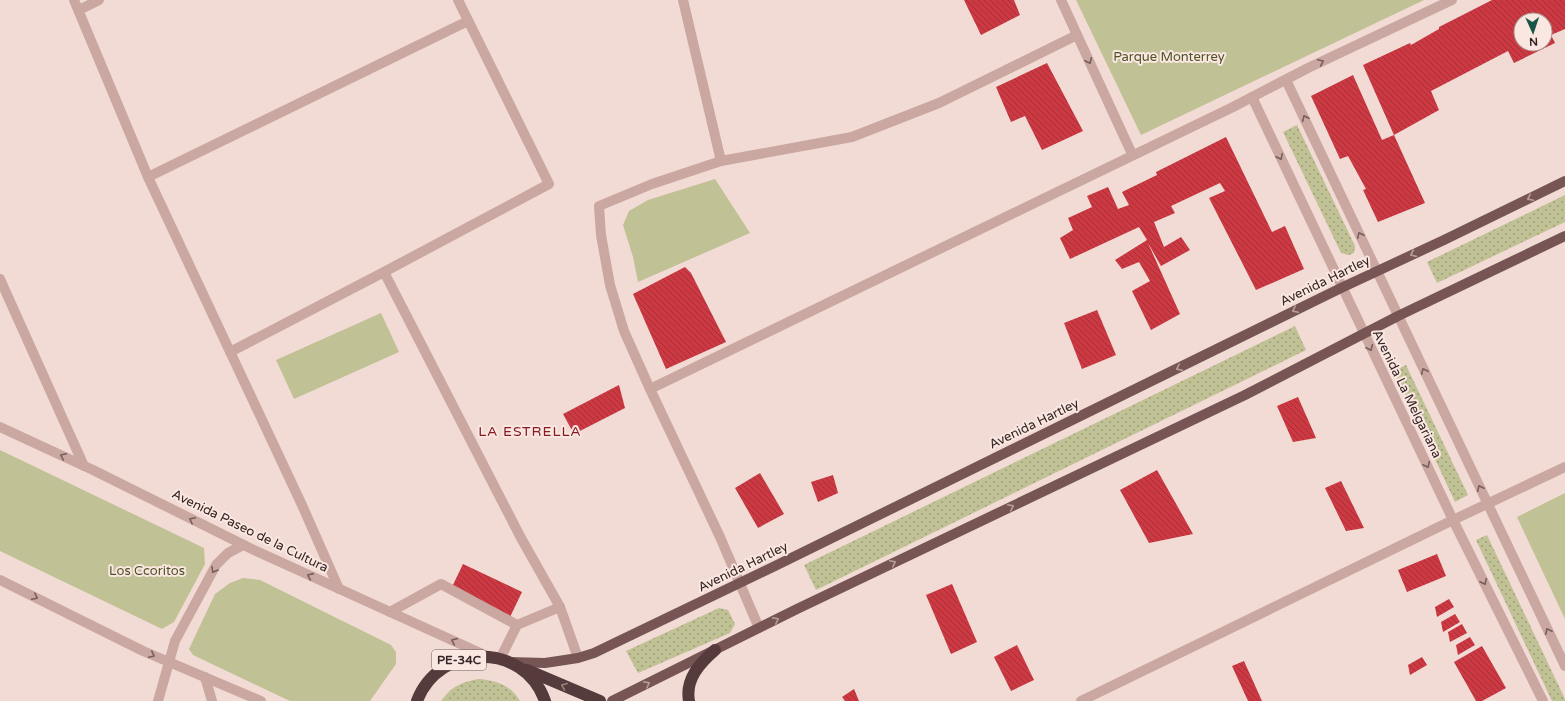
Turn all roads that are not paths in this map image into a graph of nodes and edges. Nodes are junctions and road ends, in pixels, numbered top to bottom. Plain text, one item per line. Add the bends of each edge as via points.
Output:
1 (74, 0) edge
2 (99, 0) edge
3 (458, 0) edge
4 (683, 0) edge
5 (1061, 0) edge
6 (1452, 0) edge
7 (79, 10) junction
8 (468, 21) junction
9 (1077, 35) junction
10 (1286, 80) junction
11 (1252, 97) junction
12 (1132, 154) junction
13 (720, 161) junction
14 (148, 177) junction
15 (1565, 181) edge
16 (1565, 236) edge
17 (1377, 271) junction
18 (384, 272) junction
19 (0, 279) edge
20 (1341, 288) junction
21 (1398, 316) junction
22 (1364, 334) junction
23 (230, 352) junction
24 (650, 389) junction
25 (0, 427) edge
26 (84, 466) junction
27 (1565, 467) edge
28 (1488, 504) junction
29 (1453, 520) junction
30 (243, 545) junction
31 (0, 580) edge
32 (741, 583) junction
33 (339, 589) junction
34 (560, 607) junction
35 (390, 612) junction
36 (516, 625) junction
37 (760, 628) junction
38 (715, 650) junction
39 (578, 658) junction
40 (503, 661) junction
41 (170, 663) junction
42 (1565, 666) edge
43 (204, 677) junction
44 (419, 696) edge
45 (1540, 700) edge
46 (158, 701) edge
47 (212, 701) edge
48 (261, 701) edge
49 (414, 701) edge
50 (545, 701) edge
51 (600, 701) edge
52 (612, 701) edge
53 (689, 701) edge
54 (1081, 701) edge

1 - 7 street
2 - 7 street
3 - 8 street
4 - 13 street
5 - 9 street
10 -> 6 street
7 - 14 street
8 - 14 street
8 - 18 street via 549,184
9 -> 12 street
9 - 13 street via 939,103 852,137
10 - 11 street
17 -> 10 street, Avenida La Melgariana
11 - 12 street
11 -> 20 street, Avenida La Melgariana
12 - 24 street
13 - 24 street via 652,184 599,206 601,235 610,285 624,331
14 - 23 street
15 -> 17 main road, Avenida Hartley
16 - 21 main road
17 - 20 main road, Avenida Hartley
17 - 21 street, Avenida La Melgariana
18 - 23 street
18 - 34 street via 521,538
19 - 26 street
20 - 22 street, Avenida La Melgariana
20 -> 32 main road, Avenida Hartley
21 - 22 main road
28 -> 21 street, Avenida La Melgariana
22 -> 29 street, Avenida La Melgariana
37 -> 22 main road via 1245,395
23 - 33 street
24 - 32 street
26 -> 25 street, Avenida Paseo de la Cultura
30 -> 26 street, Avenida Paseo de la Cultura
27 - 28 street
28 - 29 street
42 -> 28 street, Avenida La Melgariana
29 -> 45 street, Avenida La Melgariana
29 - 54 street
33 -> 30 street, Avenida Paseo de la Cultura
30 -> 41 street via 228,553 216,565 175,641
31 -> 41 street
32 - 37 street
32 - 39 main road, Avenida Hartley via 594,653
33 - 35 street, Avenida Paseo de la Cultura
34 - 36 street
34 - 39 street
35 - 36 street via 441,584
40 -> 35 street, Avenida Paseo de la Cultura
36 - 40 street
37 - 38 main road
52 -> 38 main road
38 - 53 highway via 701,661 692,677
39 - 40 main road, Avenida Hartley via 545,663
40 - 44 highway, PE-34C via 467,657 449,664 433,676
40 - 50 highway via 534,681
51 -> 40 highway, Avenida Paseo de la Cultura / PE-34C
41 - 43 street
41 - 46 street
43 - 47 street
43 - 48 street
44 - 49 main road, PE-34C

